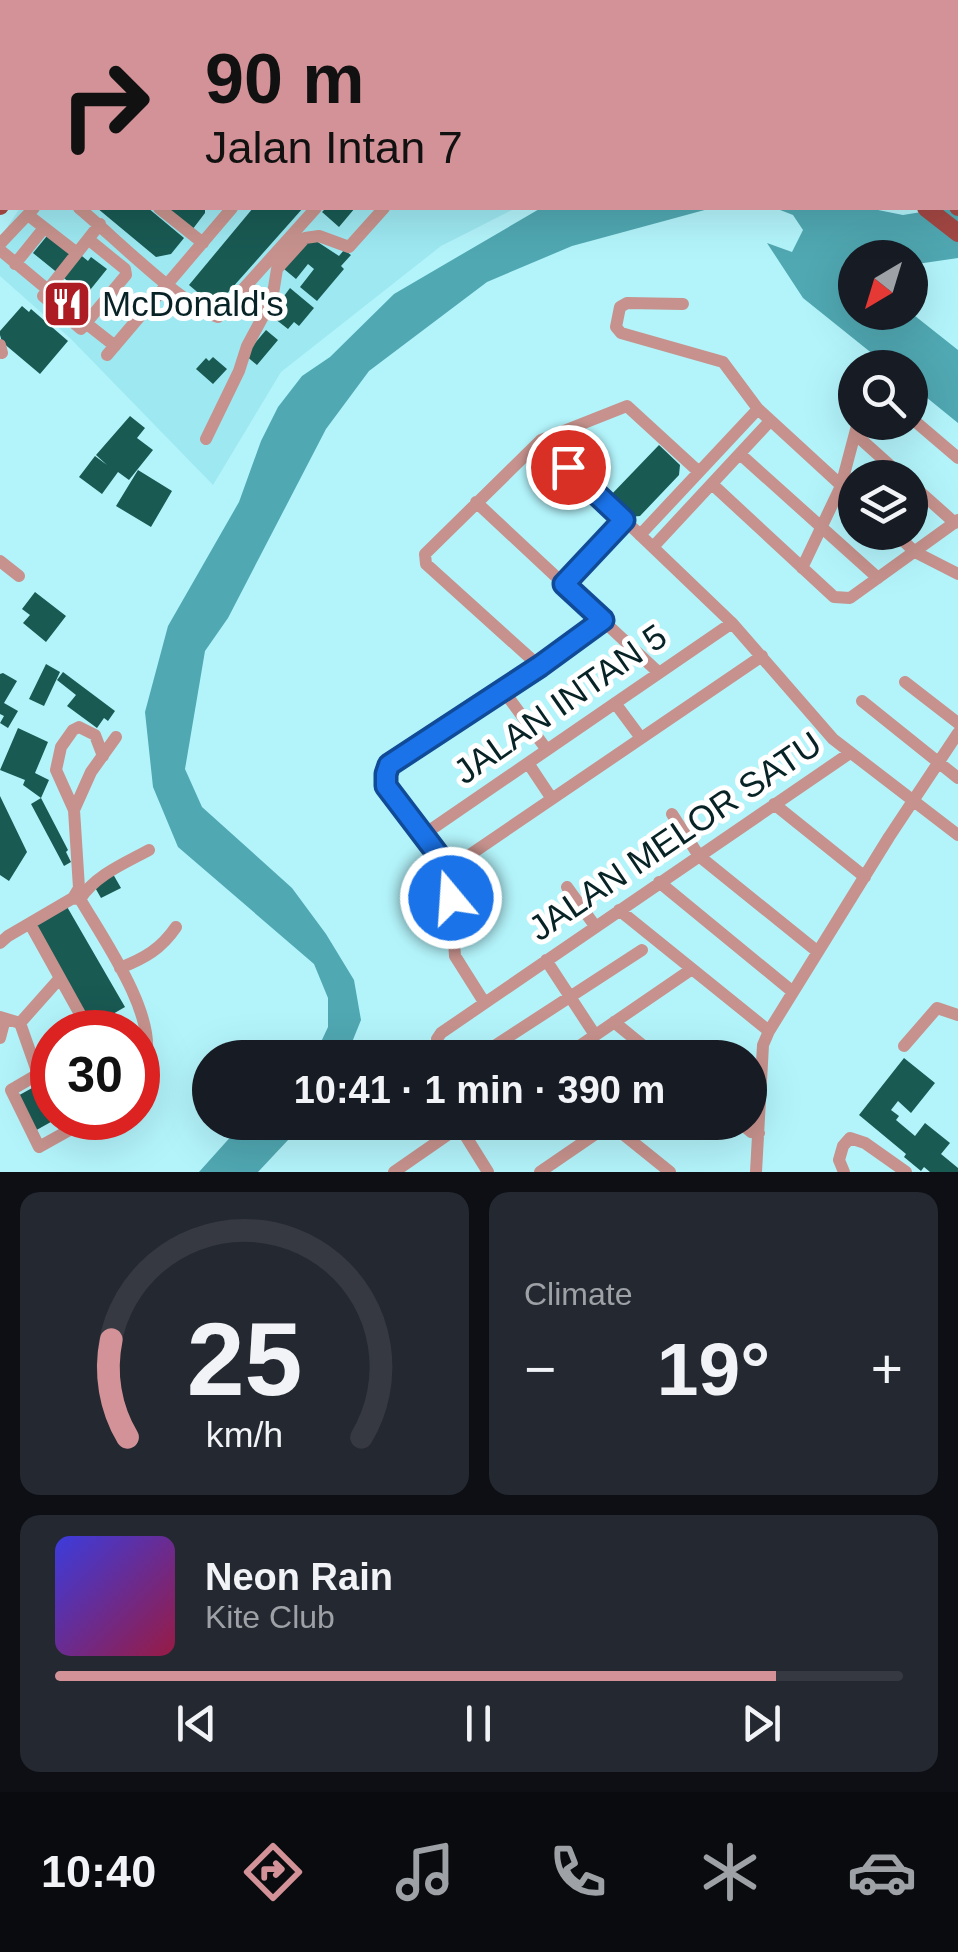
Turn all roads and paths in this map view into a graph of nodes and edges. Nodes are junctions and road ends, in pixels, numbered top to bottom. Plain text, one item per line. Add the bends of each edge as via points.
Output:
1 (82, 210) edge
2 (162, 210) edge
3 (230, 210) edge
4 (314, 210) edge
5 (382, 210) edge
6 (929, 210) edge
7 (31, 211) edge
8 (100, 224) junction
9 (44, 228) junction
10 (958, 232) edge
11 (88, 239) junction
12 (202, 242) junction
13 (0, 247) edge
14 (77, 253) junction
15 (15, 264) junction
16 (168, 284) junction
17 (48, 290) junction
18 (683, 304) dead end
19 (87, 324) junction
20 (758, 409) junction
21 (770, 421) junction
22 (928, 432) edge
23 (206, 439) dead end
24 (540, 440) junction
25 (868, 440) edge
26 (740, 454) junction
27 (958, 458) edge
28 (887, 460) edge
29 (699, 472) junction
30 (838, 483) edge
31 (712, 484) junction
32 (838, 493) edge
33 (928, 498) edge
34 (476, 502) junction
35 (624, 520) junction
36 (956, 521) edge
37 (822, 528) junction
38 (640, 535) junction
39 (653, 548) junction
40 (915, 552) junction
41 (0, 560) edge
42 (802, 568) junction
43 (958, 574) edge
44 (19, 576) dead end
45 (878, 578) junction
46 (564, 584) junction
47 (603, 620) junction
48 (732, 622) junction
49 (762, 656) junction
50 (540, 666) junction
51 (658, 672) junction
52 (906, 682) dead end
53 (504, 690) junction
54 (862, 701) dead end
55 (615, 703) junction
56 (958, 723) edge
57 (958, 733) edge
58 (116, 737) dead end
59 (641, 738) junction
60 (548, 750) junction
61 (850, 753) junction
62 (102, 756) junction
63 (528, 763) junction
64 (938, 763) junction
65 (958, 778) edge
66 (552, 799) junction
67 (914, 801) junction
68 (774, 804) junction
69 (74, 810) junction
70 (672, 814) dead end
71 (423, 835) junction
72 (958, 836) edge
73 (148, 850) dead end
74 (698, 856) junction
75 (449, 869) junction
76 (865, 877) junction
77 (659, 882) junction
78 (567, 887) dead end
79 (77, 899) junction
80 (619, 910) junction
81 (30, 924) junction
82 (176, 926) dead end
83 (595, 926) junction
84 (3, 936) edge
85 (642, 950) dead end
86 (818, 952) junction
87 (546, 960) junction
88 (120, 968) junction
89 (692, 969) junction
90 (60, 978) junction
91 (793, 992) junction
92 (570, 996) junction
93 (484, 1002) junction
94 (78, 1010) edge
95 (138, 1010) edge
96 (958, 1015) edge
97 (2, 1018) edge
98 (614, 1022) junction
99 (20, 1023) junction
100 (769, 1031) junction
101 (595, 1035) junction
102 (0, 1038) edge
103 (437, 1040) edge
104 (503, 1040) edge
105 (588, 1040) edge
106 (636, 1040) edge
107 (765, 1040) edge
108 (904, 1046) dead end
109 (30, 1051) edge
110 (30, 1079) edge
111 (30, 1129) edge
112 (441, 1140) edge
113 (471, 1140) edge
114 (586, 1140) edge
115 (629, 1140) edge
116 (758, 1140) edge
117 (394, 1172) edge
118 (488, 1172) edge
119 (540, 1172) edge
120 (670, 1172) edge
121 (756, 1172) edge
122 (844, 1172) edge
123 (906, 1172) edge

1 - 8 street
2 - 12 street
3 - 12 street
4 - 16 street via 218,317
5 - 23 street via 349,246 305,238 277,269 272,300
6 - 10 main road
7 - 9 street
7 - 13 street
8 - 11 street
8 - 16 street
9 - 14 street
9 - 15 street
11 - 14 street
11 - 19 street via 126,275
12 - 16 street
13 - 15 street
14 - 17 street
15 - 17 street
16 - 19 street via 111,351
17 - 19 street via 44,298 80,329
18 - 20 street via 627,302 616,327 723,362
20 - 21 street
20 - 29 street
21 - 26 street
21 - 30 street
22 - 27 street
24 - 29 street via 627,406
24 - 34 street
24 - 35 street
25 - 28 street
26 - 31 street
26 - 37 street
29 - 38 street
31 - 39 street
31 - 42 street
32 - 37 street
33 - 36 street
34 - 46 street
34 - 50 street via 425,554 426,564
35 - 38 street
35 - 46 street
36 - 40 street
37 - 42 street
37 - 45 street
38 - 39 street
39 - 48 street
40 - 43 street
40 - 45 street
41 - 44 street
42 - 45 street via 834,596 850,598
46 - 47 street
47 - 50 street
47 - 51 street
48 - 49 street
48 - 51 street, JALAN INTAN 5
49 - 59 street
49 - 61 street
50 - 53 street
51 - 55 street, JALAN INTAN 5
52 - 56 street
53 - 60 street
53 - 71 street via 389,765 386,786
54 - 64 street
55 - 59 street
55 - 60 street, JALAN INTAN 5
57 - 64 street
58 - 62 street
59 - 66 street
60 - 63 street, JALAN INTAN 5
61 - 67 street
61 - 68 street, JALAN MELOR SATU
62 - 69 street
62 - 69 street via 95,735 80,727 61,747 56,770
63 - 66 street
63 - 71 street, JALAN INTAN 5
64 - 65 street
64 - 67 street
66 - 75 street
67 - 72 street
67 - 76 street
68 - 74 street, JALAN MELOR SATU
68 - 76 street
69 - 79 street
70 - 74 street
71 - 75 street
73 - 79 street
74 - 77 street, JALAN MELOR SATU
74 - 86 street
75 - 93 street via 454,956
76 - 86 street
77 - 80 street, JALAN MELOR SATU
77 - 91 street
78 - 83 street
79 - 81 street
79 - 88 street
80 - 83 street, JALAN MELOR SATU
80 - 89 street
81 - 84 street
81 - 90 street
82 - 88 street via 164,944
83 - 87 street, JALAN MELOR SATU
85 - 92 street
86 - 91 street
87 - 92 street
87 - 93 street, JALAN MELOR SATU
88 - 95 street
89 - 98 street
89 - 100 street
90 - 94 street
90 - 99 street
91 - 100 street
92 - 101 street
92 - 104 street
93 - 103 street, JALAN MELOR SATU
96 - 108 street via 937,1008
97 - 99 street
97 - 102 street
98 - 101 street
98 - 106 street
99 - 109 street
100 - 107 street
101 - 105 street
110 - 111 street via 11,1090
112 - 117 street
113 - 118 street
114 - 119 street
115 - 120 street
116 - 121 street
122 - 123 street via 839,1160 850,1138

